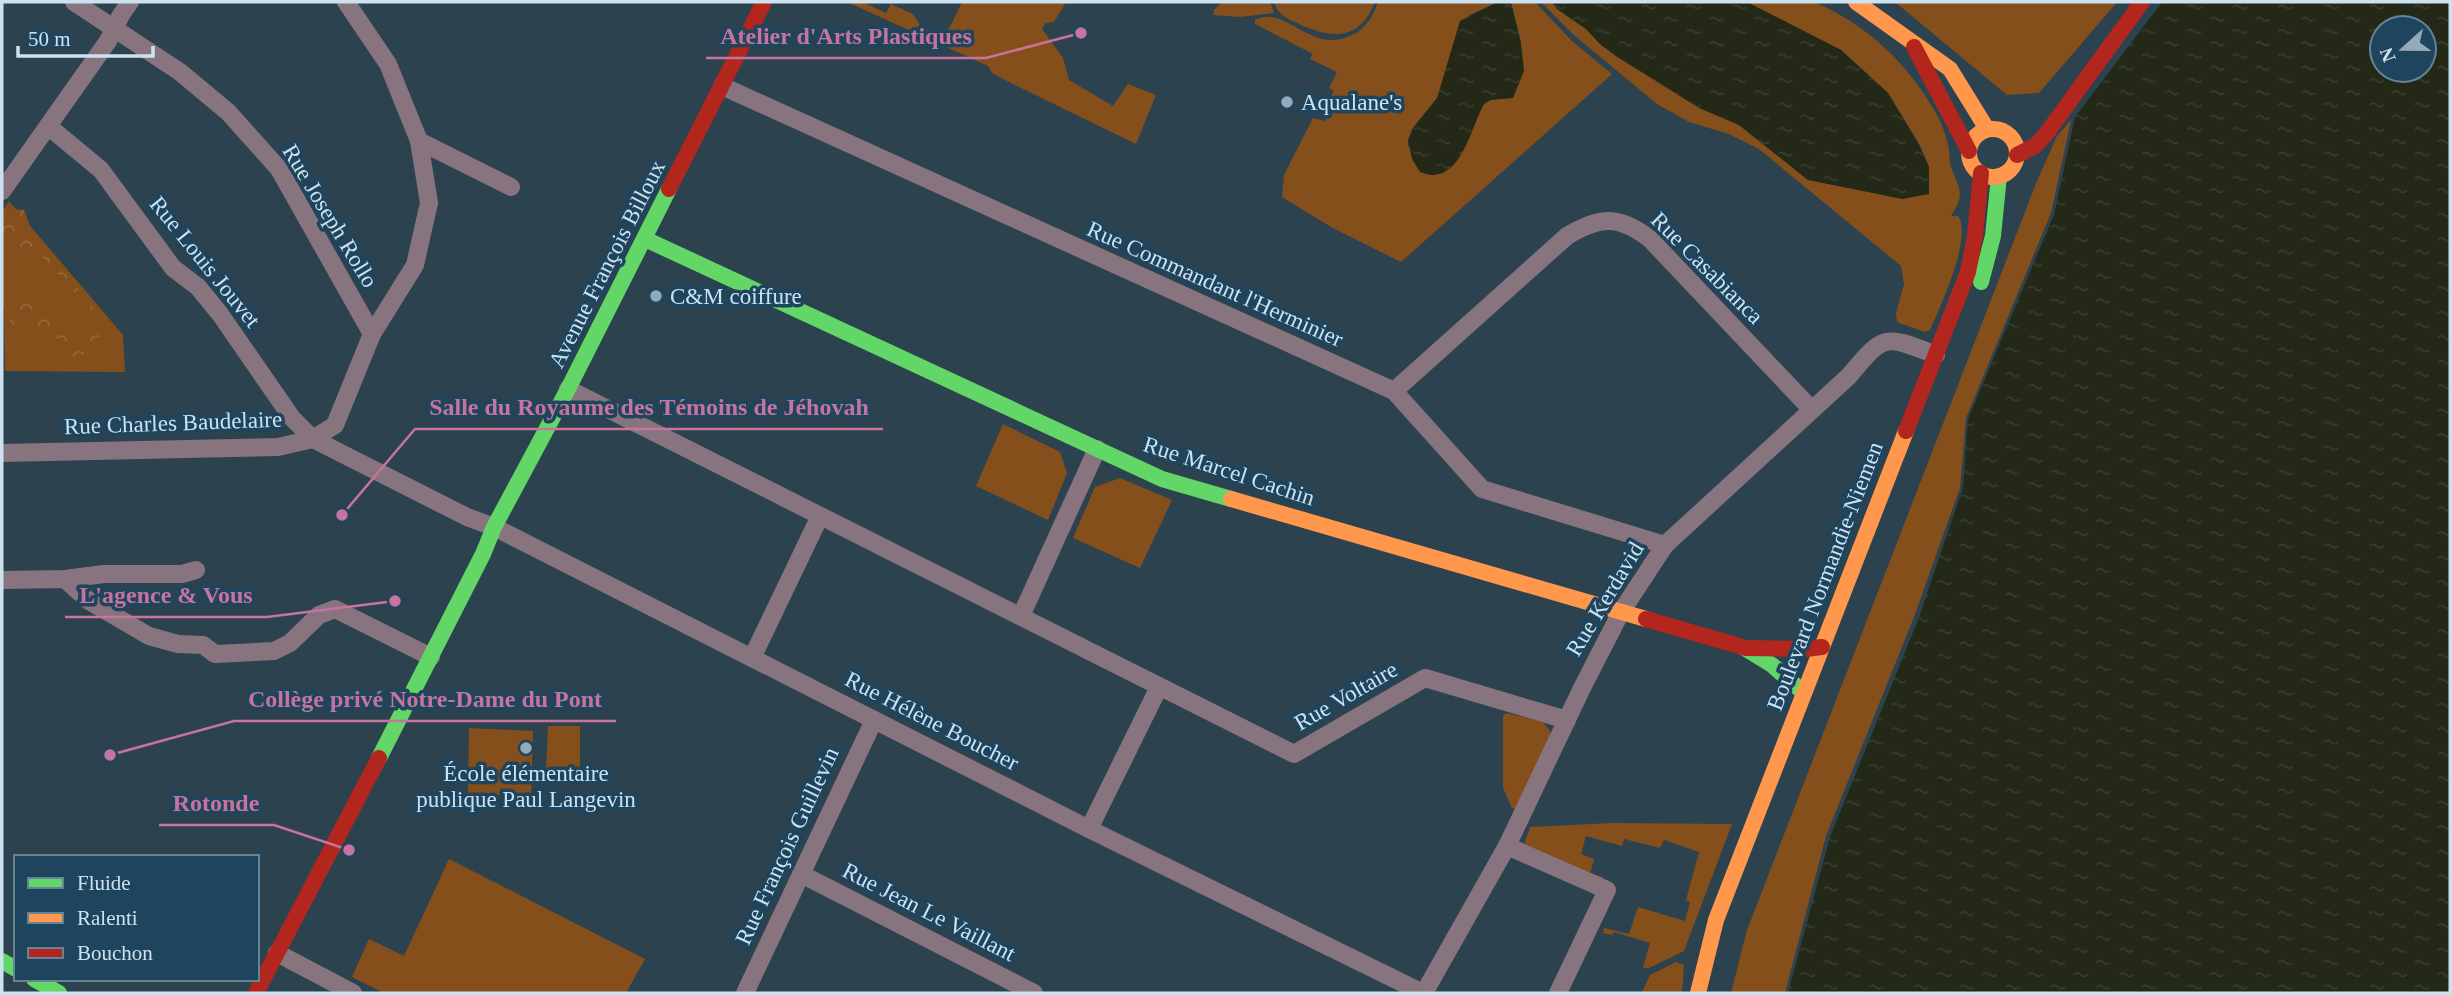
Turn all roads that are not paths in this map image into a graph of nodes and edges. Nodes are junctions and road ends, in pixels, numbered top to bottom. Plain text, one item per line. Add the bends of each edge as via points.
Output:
1 (74, 2) edge
2 (130, 2) edge
3 (346, 2) edge
4 (764, 2) edge
5 (1856, 2) edge
6 (2142, 2) edge
7 (114, 30) junction
8 (1912, 43) junction
9 (722, 86) junction
10 (2056, 118) junction
11 (48, 126) junction
12 (1987, 129) junction
13 (2009, 135) junction
14 (419, 141) junction
15 (1969, 151) junction
16 (2017, 155) junction
17 (1981, 173) junction
18 (1999, 176) junction
19 (511, 187) dead end
20 (2, 191) edge
21 (645, 239) junction
22 (372, 334) junction
23 (1936, 355) junction
24 (568, 389) junction
25 (1394, 391) junction
26 (1812, 410) junction
27 (313, 439) junction
28 (1097, 449) junction
29 (2, 453) edge
30 (820, 516) junction
31 (1889, 520) dead end
32 (494, 527) junction
33 (1665, 545) junction
34 (196, 570) dead end
35 (65, 579) junction
36 (2, 580) edge
37 (1621, 612) junction
38 (1021, 617) junction
39 (1822, 647) junction
40 (1746, 648) junction
41 (431, 657) junction
42 (752, 658) junction
43 (1830, 670) dead end
44 (1159, 687) junction
45 (1804, 693) junction
46 (874, 720) junction
47 (1567, 720) junction
48 (1089, 828) junction
49 (1507, 846) junction
50 (801, 874) junction
51 (277, 953) junction
52 (38, 981) edge
53 (59, 993) edge
54 (256, 993) edge
55 (354, 993) edge
56 (745, 993) edge
57 (1034, 993) edge
58 (1424, 993) edge
59 (1559, 993) edge
60 (1698, 993) edge
61 (1713, 993) edge

1 - 7 street, Rue Joseph Rollo
2 - 7 street
3 - 14 street via 388,64
4 - 9 street, Avenue François Billoux
5 - 8 street
6 - 10 street
7 - 11 street
7 - 22 street, Rue Joseph Rollo via 180,72 228,112 279,169
8 - 12 street via 1950,69
8 - 15 street
9 - 21 street, Avenue François Billoux
9 - 25 street, Rue Commandant l'Herminier
10 - 13 street via 2039,128
10 - 16 street via 2035,146
11 - 20 street
11 - 27 street, Rue Louis Jouvet via 101,170 173,268 198,287 220,314 292,418
12 - 13 street
12 - 15 street via 1974,138
13 - 16 street
14 - 19 street
14 - 22 street via 429,203 415,265
15 - 17 street
16 - 18 street via 2009,170
17 - 18 street
17 - 23 street, Boulevard Normandie-Niemen via 1968,272
18 - 31 street, Boulevard Normandie-Niemen via 1984,276
21 - 24 street, Avenue François Billoux
21 - 28 street, Rue Marcel Cachin
22 - 27 street via 335,425
23 - 26 street, Rue Kerdavid via 1898,340 1881,342
23 - 39 street, Boulevard Normandie-Niemen
24 - 30 street, Rue Voltaire
24 - 32 street, Avenue François Billoux
25 - 26 street, Rue Casabianca via 1567,236 1604,220 1633,226 1650,239
25 - 33 street, Rue Commandant l'Herminier via 1482,489
26 - 33 street, Rue Kerdavid
27 - 29 street, Rue Charles Baudelaire via 278,447
27 - 32 street, Rue Charles Baudelaire
28 - 37 street, Rue Marcel Cachin via 1161,479
28 - 38 street
30 - 38 street, Rue Voltaire
30 - 42 street
32 - 41 street, Avenue François Billoux
32 - 42 street, Rue Hélène Boucher
33 - 37 street, Rue Kerdavid
34 - 35 street
35 - 36 street
35 - 41 street via 89,601 149,636 203,645 215,654 274,651 290,643 319,614 335,609
37 - 40 street, Rue Marcel Cachin
37 - 47 street, Rue Kerdavid
38 - 44 street, Rue Voltaire
39 - 40 street, Rue Marcel Cachin
39 - 45 street, Boulevard Normandie-Niemen
40 - 45 street, Rue Marcel Cachin
41 - 51 street, Avenue François Billoux
42 - 46 street, Rue Hélène Boucher
43 - 61 street, Boulevard Normandie-Niemen via 1731,925
44 - 47 street, Rue Voltaire via 1294,754 1425,678
44 - 48 street
45 - 60 street, Boulevard Normandie-Niemen via 1716,920
46 - 48 street, Rue Hélène Boucher
46 - 50 street, Rue François Guillevin
47 - 49 street, Rue Kerdavid
48 - 58 street, Rue Hélène Boucher
49 - 58 street, Rue Kerdavid
49 - 59 street via 1607,890
50 - 56 street, Rue François Guillevin
50 - 57 street, Rue Jean Le Vaillant
51 - 54 street, Avenue François Billoux
51 - 55 street
52 - 53 street

